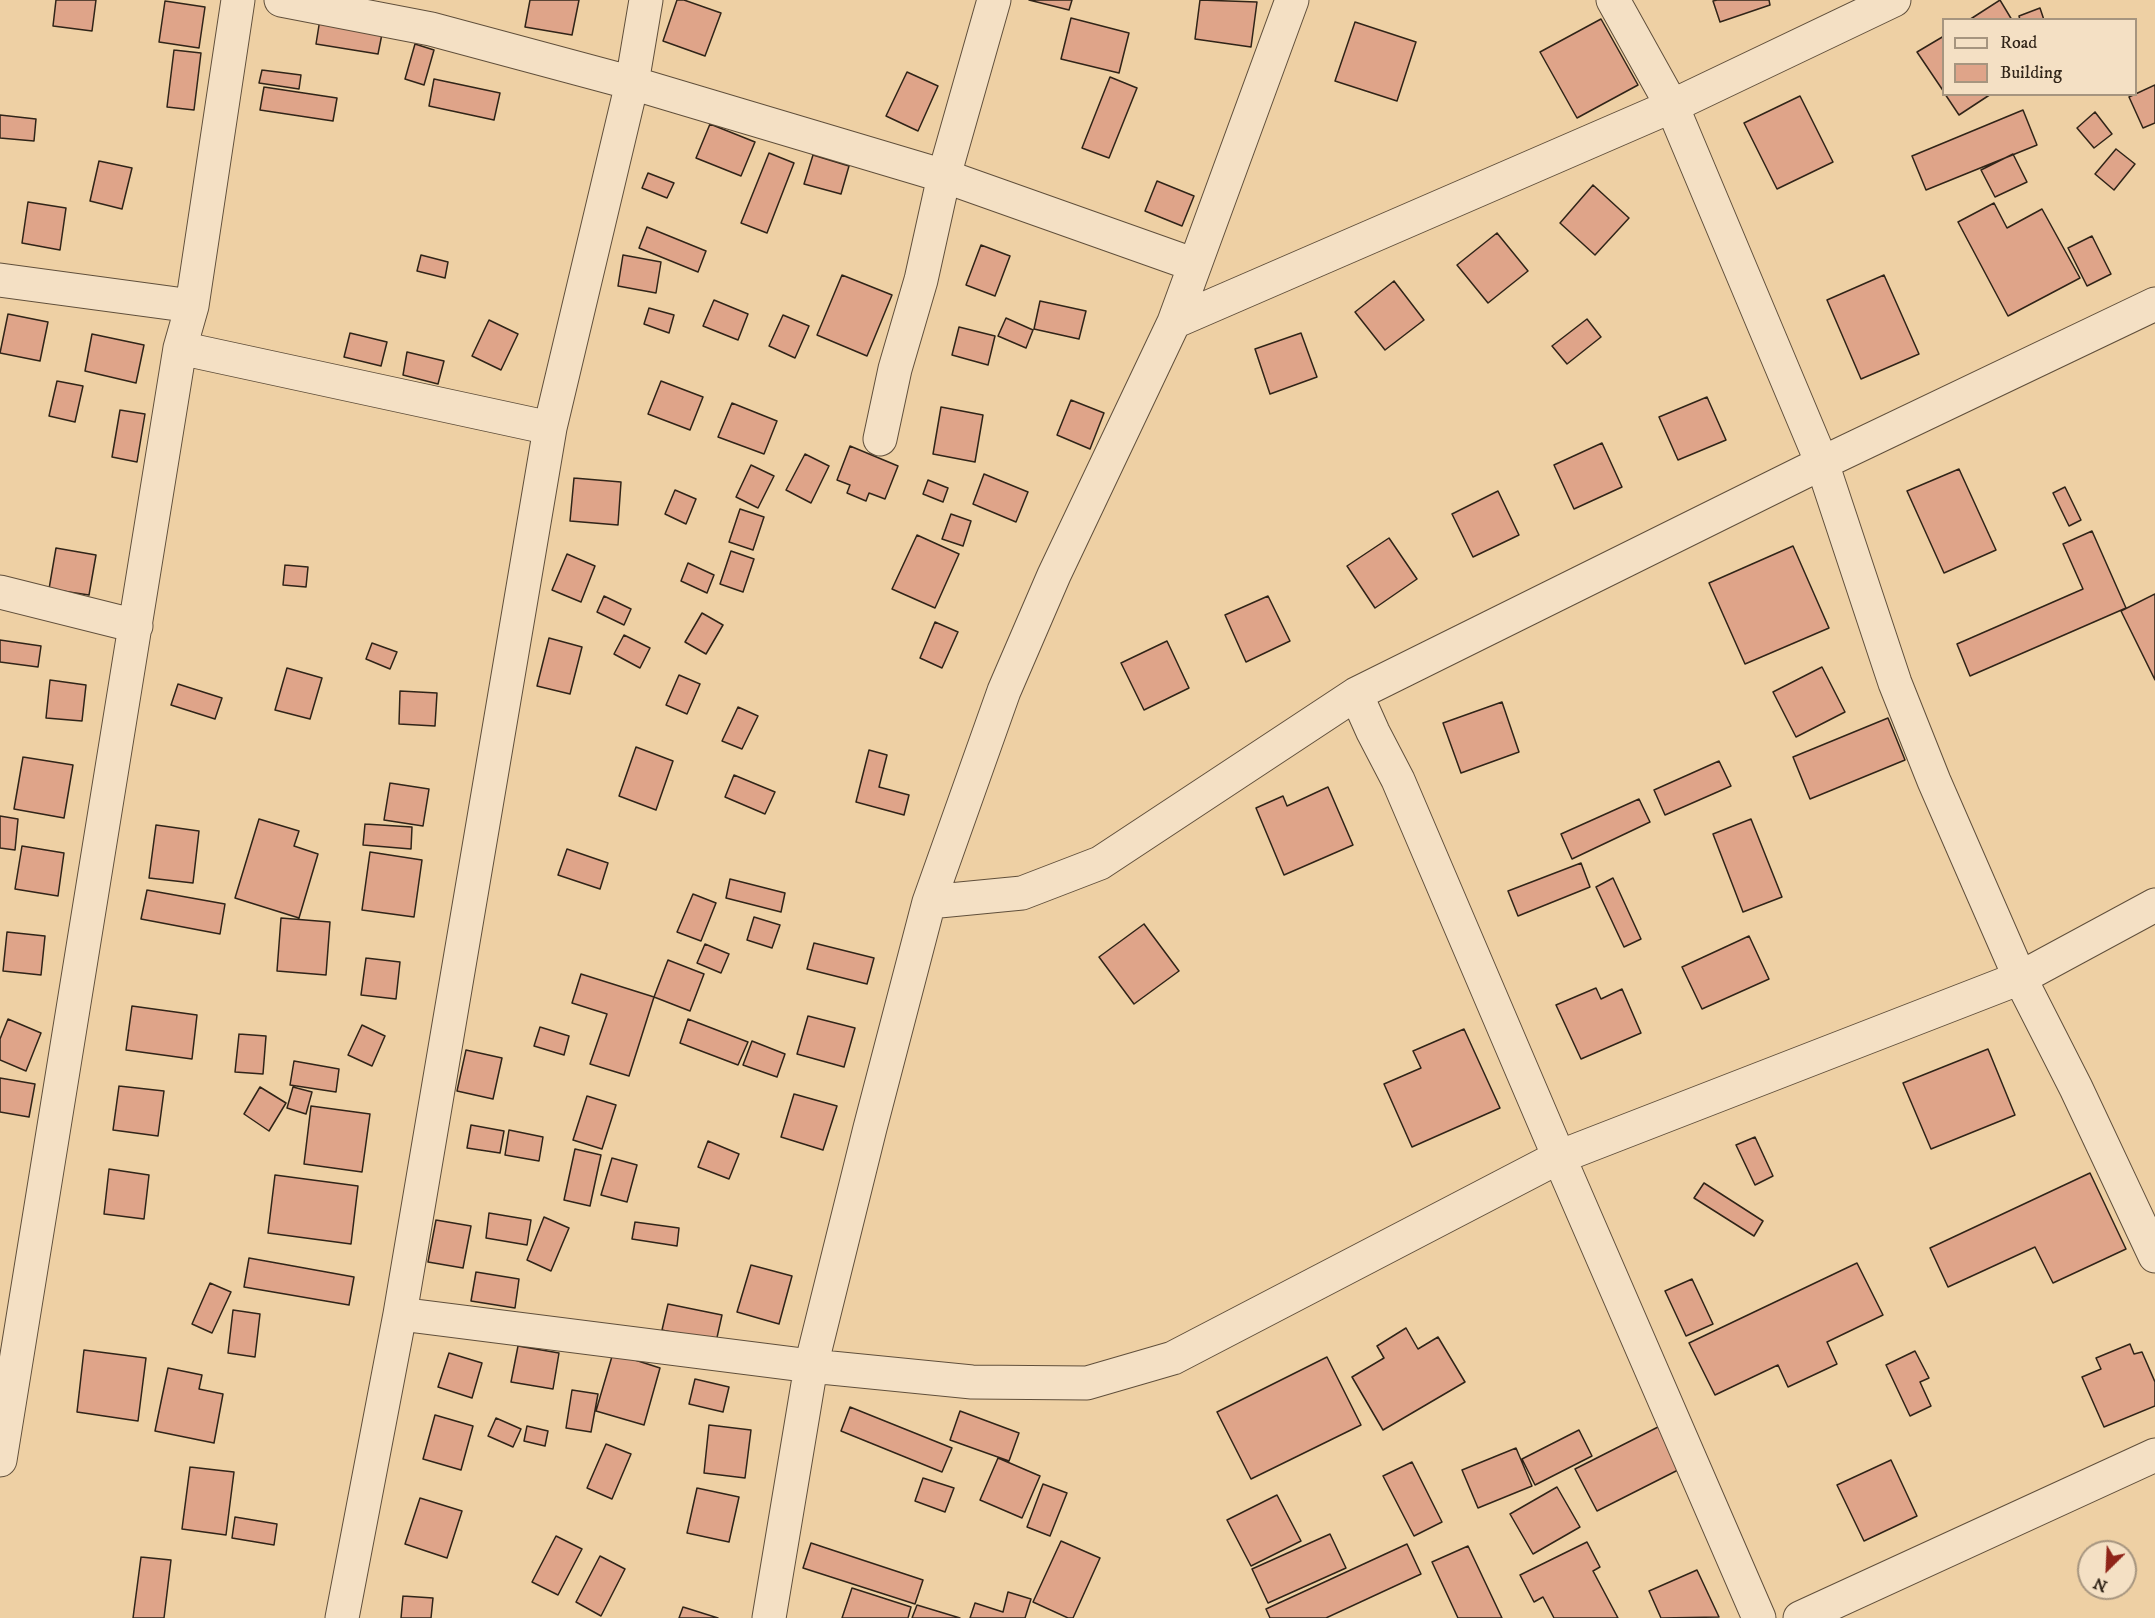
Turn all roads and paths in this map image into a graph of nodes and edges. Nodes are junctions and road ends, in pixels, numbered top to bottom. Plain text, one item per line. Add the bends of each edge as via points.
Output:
1 (238, 0) edge
2 (281, 0) edge
3 (646, 0) edge
4 (994, 0) edge
5 (1292, 0) edge
6 (1613, 0) edge
7 (1894, 0) edge
8 (632, 84) junction
9 (1672, 106) junction
10 (944, 176) junction
11 (1195, 264) junction
12 (0, 280) edge
13 (2155, 304) edge
14 (192, 306) junction
15 (1174, 322) junction
16 (180, 348) junction
17 (550, 428) junction
18 (880, 439) dead end
19 (1821, 463) junction
20 (0, 592) edge
21 (136, 626) junction
22 (1356, 694) junction
23 (929, 902) junction
24 (2155, 906) edge
25 (2020, 978) junction
26 (1559, 1157) junction
27 (2155, 1256) edge
28 (400, 1314) junction
29 (811, 1366) junction
30 (2155, 1455) edge
31 (0, 1460) edge
32 (342, 1618) edge
33 (769, 1618) edge
34 (1759, 1618) edge
35 (1800, 1618) edge

1 - 14 street
2 - 8 street via 431,29
3 - 8 street
4 - 10 street
5 - 11 street
6 - 9 street
7 - 9 street
8 - 10 street
8 - 17 street
9 - 15 street
9 - 19 street
10 - 11 street
10 - 18 street
11 - 15 street
12 - 14 street
13 - 19 street
14 - 16 street
15 - 23 street via 1054,575 1004,691
16 - 17 street
16 - 21 street
17 - 28 street
19 - 22 street
19 - 25 street via 1895,683
20 - 21 street
21 - 31 street
22 - 23 street via 1100,863 1022,893
22 - 26 street via 1398,780
23 - 29 street
24 - 25 street
25 - 26 street
25 - 27 street
26 - 29 street via 1173,1358 1087,1383 972,1382
26 - 34 street
28 - 29 street
28 - 32 street
29 - 33 street
30 - 35 street

